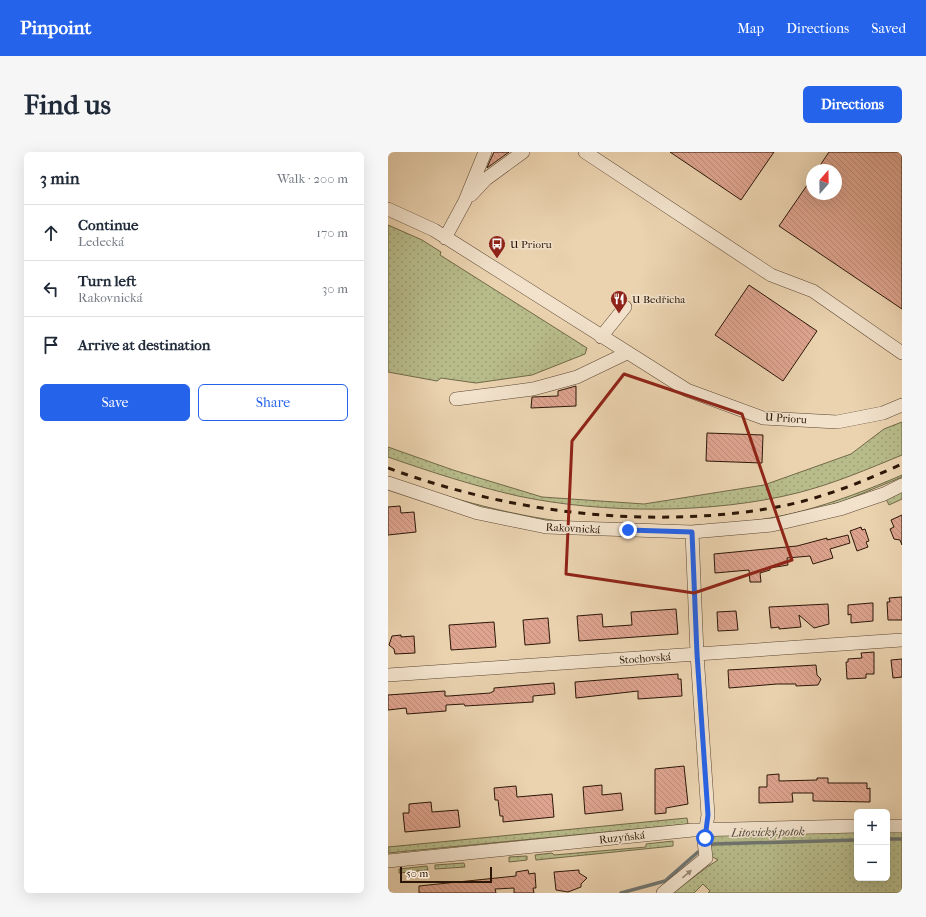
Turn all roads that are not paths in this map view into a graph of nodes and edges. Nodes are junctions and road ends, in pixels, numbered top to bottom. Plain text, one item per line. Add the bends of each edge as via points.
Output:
1 (485, 152) edge
2 (523, 152) edge
3 (585, 152) edge
4 (465, 201) junction
5 (388, 209) edge
6 (445, 238) junction
7 (625, 307) dead end
8 (601, 337) junction
9 (902, 352) edge
10 (627, 353) junction
11 (456, 399) dead end
12 (902, 405) edge
13 (388, 484) edge
14 (902, 485) edge
15 (692, 532) junction
16 (902, 640) edge
17 (697, 654) junction
18 (388, 675) edge
19 (854, 826) edge
20 (890, 826) edge
21 (902, 826) edge
22 (705, 841) junction
23 (388, 861) edge
24 (664, 893) edge

1 - 4 street
2 - 4 street via 486,179
3 - 9 street via 771,274 812,291
4 - 6 street
5 - 6 street, U Prioru
6 - 8 street, U Prioru
7 - 8 street
8 - 10 street, U Prioru
10 - 11 street via 577,377 534,389
10 - 12 street, U Prioru via 687,390 764,418 837,422 883,413
13 - 15 street, Rakovnická via 478,514 546,527
14 - 15 street, Rakovnická via 840,509 772,525
15 - 17 street via 700,609
16 - 17 street, Stochovská
17 - 18 street, Stochovská
17 - 22 street via 708,815
19 - 22 street, Ruzyňská
20 - 21 street
22 - 23 street, Ruzyňská
24 -> 22 street via 706,858

